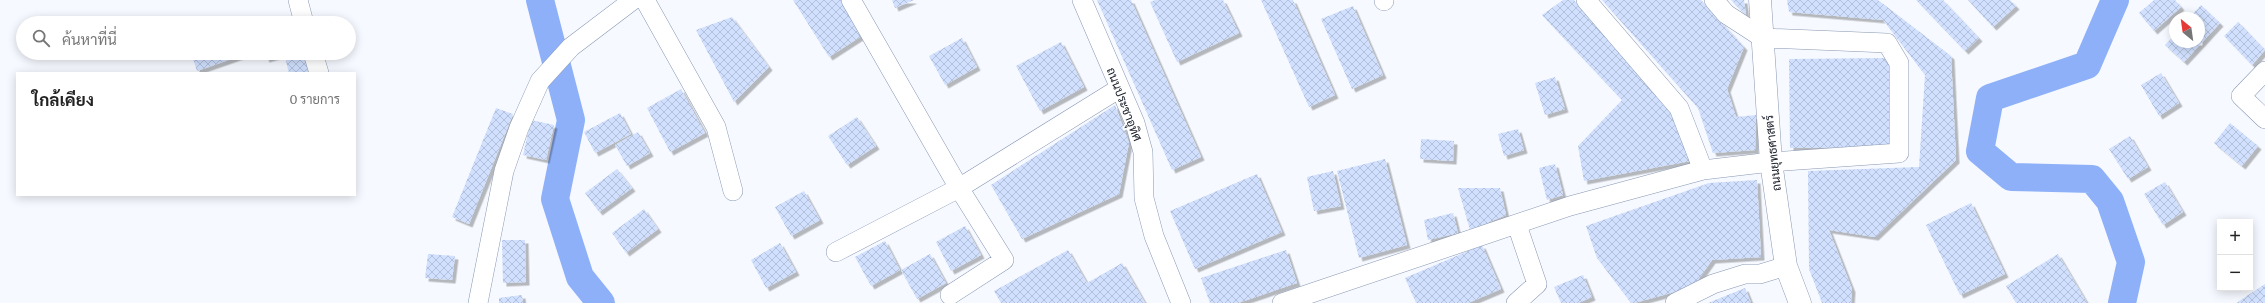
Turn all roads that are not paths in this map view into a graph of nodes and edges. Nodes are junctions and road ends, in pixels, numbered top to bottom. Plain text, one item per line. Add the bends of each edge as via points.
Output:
1 (298, 0) edge
2 (633, 0) edge
3 (645, 0) edge
4 (851, 0) edge
5 (1082, 0) edge
6 (1586, 0) edge
7 (1714, 0) edge
8 (1760, 0) edge
9 (302, 16) edge
10 (1763, 38) junction
11 (315, 60) edge
12 (2265, 71) edge
13 (319, 72) edge
14 (1120, 88) junction
15 (2265, 120) edge
16 (1771, 162) junction
17 (1703, 170) junction
18 (959, 188) junction
19 (733, 191) dead end
20 (1517, 225) junction
21 (836, 252) dead end
22 (1786, 266) junction
23 (950, 295) dead end
24 (1291, 301) edge
25 (478, 303) edge
26 (1180, 303) edge
27 (1516, 303) edge
28 (1675, 303) edge
29 (1800, 303) edge

1 - 9 street
2 - 25 street via 571,47 540,81 519,128 504,171
3 - 19 street via 716,128
4 - 18 street
5 - 14 street, ถนนประชาอุทิศ
6 - 17 street via 1679,108
7 - 10 street via 1726,14
8 - 10 street, ถนนยุทธศาสตร์
10 - 16 street, ถนนยุทธศาสตร์
10 - 16 street via 1887,43 1899,63 1899,153
11 - 13 street
12 - 15 street via 2241,96
14 - 18 street
14 - 26 street, ถนนประชาอุทิศ via 1135,123 1143,152 1144,198 1154,236
16 - 17 street
16 - 22 street, ถนนยุทธศาสตร์
17 - 20 street via 1570,206
18 - 21 street
18 - 23 street via 1004,260
20 - 24 street
20 - 27 street via 1537,284
22 - 28 street via 1760,274 1745,274 1713,284
22 - 29 street, ถนนยุทธศาสตร์

